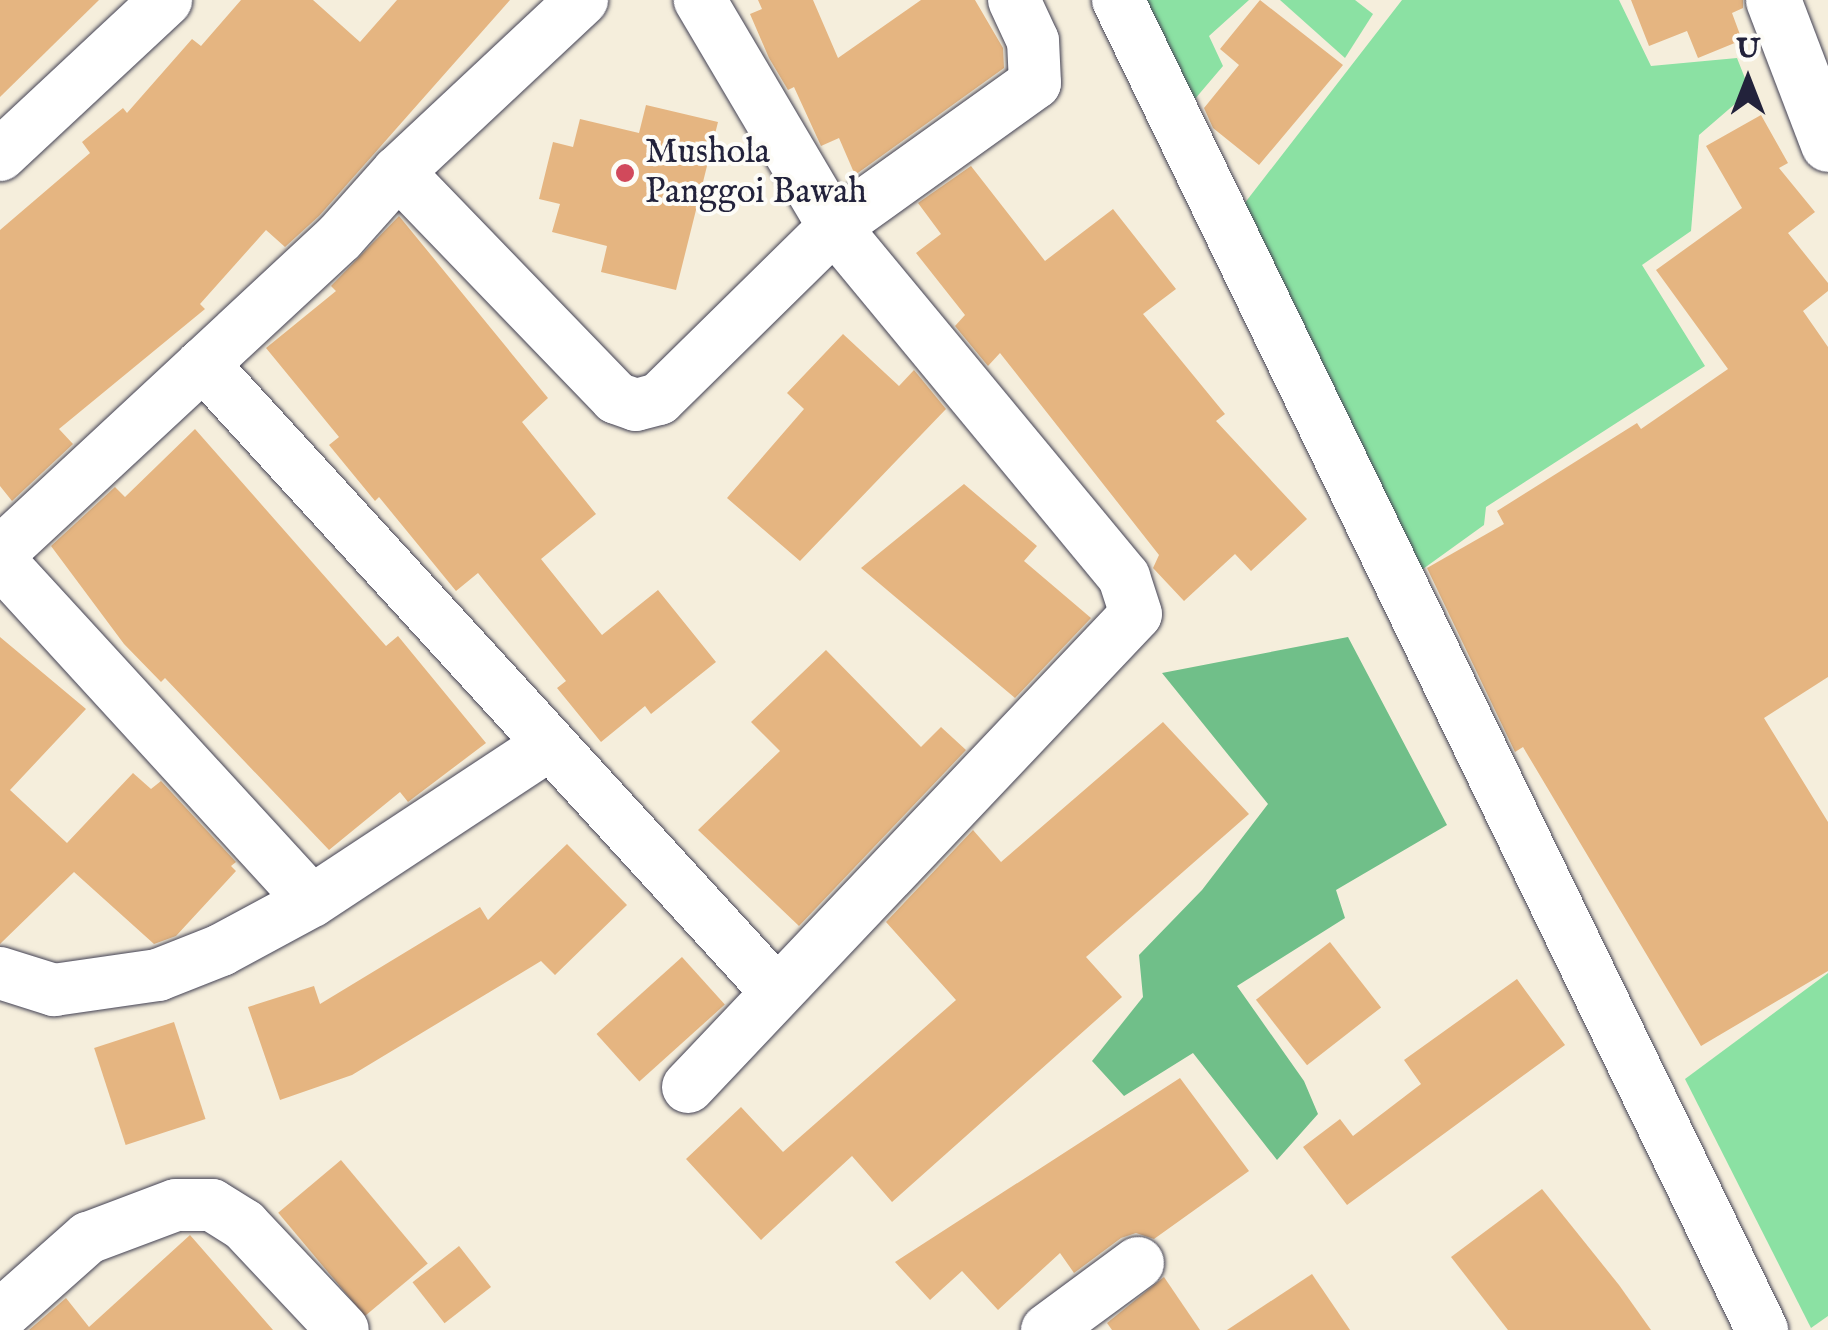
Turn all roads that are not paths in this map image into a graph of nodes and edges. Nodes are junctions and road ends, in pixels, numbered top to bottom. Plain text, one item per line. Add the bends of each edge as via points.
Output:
1 (166, 0) edge
2 (582, 0) edge
3 (700, 0) edge
4 (1014, 0) edge
5 (1118, 0) edge
6 (1772, 0) edge
7 (1828, 144) edge
8 (0, 156) edge
9 (398, 172) junction
10 (834, 227) junction
11 (203, 364) junction
12 (0, 552) edge
13 (0, 561) edge
14 (548, 746) junction
15 (312, 900) junction
16 (0, 973) edge
17 (776, 991) junction
18 (688, 1087) dead end
19 (1138, 1263) dead end
20 (0, 1316) edge
21 (343, 1330) edge
22 (1046, 1330) edge
23 (1762, 1330) edge

1 - 8 street
2 - 9 street
3 - 10 street
4 - 10 street via 1033,41 1035,83
5 - 23 street
6 - 7 highway
9 - 10 street via 588,374 616,398 636,404 659,399
9 - 11 street
10 - 17 street via 1124,577 1136,614
11 - 12 street
11 - 14 street
13 - 15 street
14 - 15 street
14 - 17 street
15 - 16 street via 158,975 54,990
17 - 18 street
19 - 22 street
20 - 21 street via 88,1238 176,1205 212,1206 244,1225

